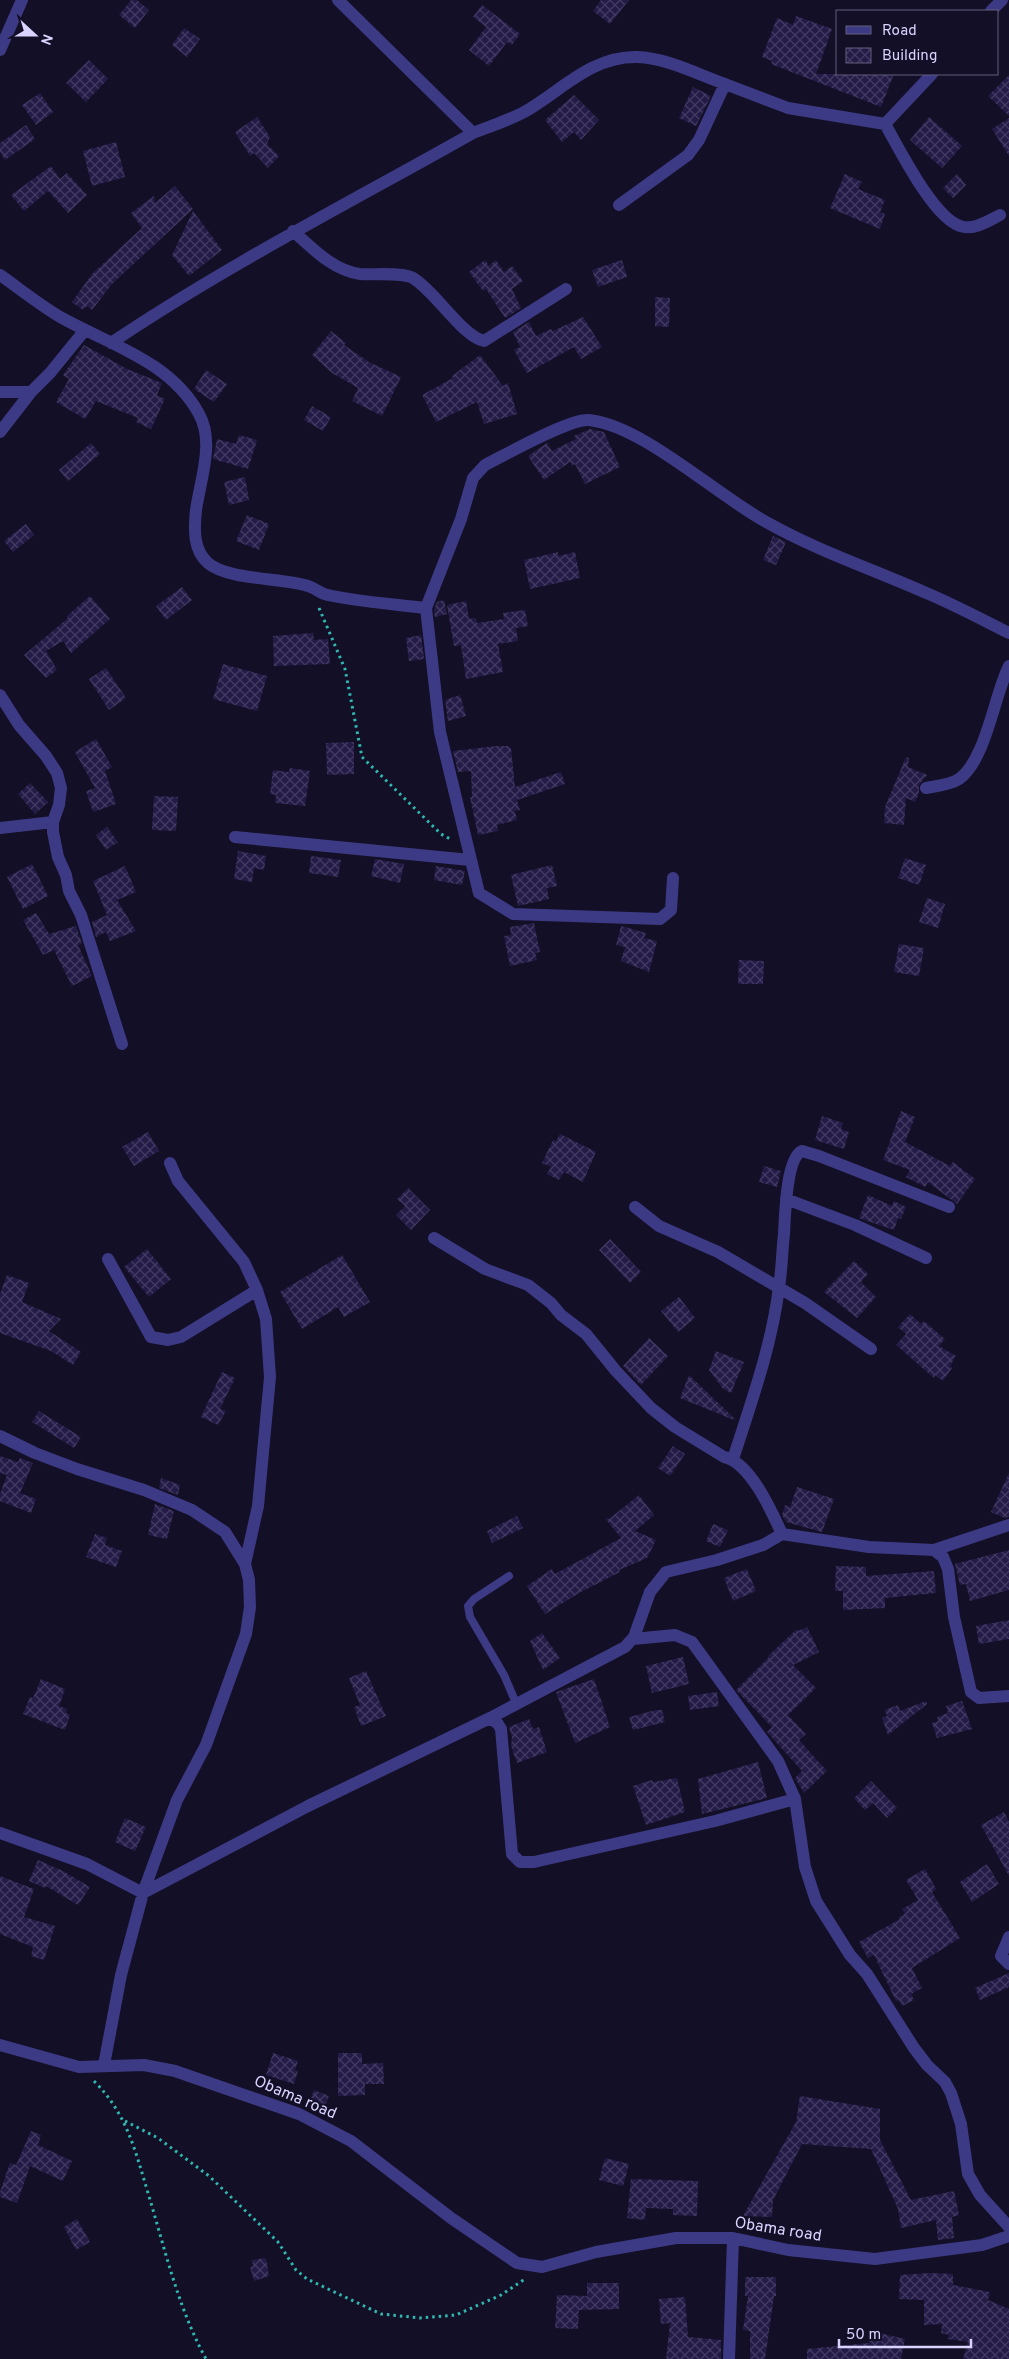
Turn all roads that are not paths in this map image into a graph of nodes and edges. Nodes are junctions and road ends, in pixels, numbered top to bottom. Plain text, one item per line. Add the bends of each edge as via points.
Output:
1 (22, 0) edge
2 (338, 0) edge
3 (1002, 0) edge
4 (993, 10) edge
5 (0, 50) edge
6 (931, 75) edge
7 (724, 84) junction
8 (885, 124) junction
9 (473, 133) junction
10 (619, 205) dead end
11 (1000, 215) dead end
12 (294, 231) junction
13 (0, 275) edge
14 (566, 289) dead end
15 (85, 330) junction
16 (111, 343) junction
17 (0, 392) edge
18 (31, 392) junction
19 (0, 432) edge
20 (426, 608) junction
21 (1009, 633) edge
22 (1009, 666) edge
23 (0, 695) edge
24 (926, 788) dead end
25 (53, 822) junction
26 (0, 828) edge
27 (235, 837) dead end
28 (470, 860) junction
29 (673, 878) dead end
30 (122, 1044) dead end
31 (170, 1163) dead end
32 (786, 1199) junction
33 (635, 1207) dead end
34 (949, 1208) dead end
35 (434, 1238) dead end
36 (926, 1258) dead end
37 (108, 1259) dead end
38 (779, 1288) junction
39 (257, 1290) junction
40 (871, 1349) dead end
41 (0, 1436) edge
42 (733, 1459) junction
43 (1009, 1525) edge
44 (782, 1534) junction
45 (934, 1550) junction
46 (245, 1564) junction
47 (509, 1576) dead end
48 (633, 1639) junction
49 (1009, 1696) edge
50 (516, 1703) junction
51 (490, 1718) junction
52 (795, 1799) junction
53 (0, 1833) edge
54 (143, 1893) junction
55 (1009, 1937) edge
56 (1009, 1964) edge
57 (0, 2046) edge
58 (104, 2065) junction
59 (1009, 2227) edge
60 (1009, 2236) edge
61 (733, 2238) junction
62 (729, 2359) edge

1 - 5 street
2 - 9 street
3 - 4 street
6 - 8 street
7 - 8 street via 788,108
7 - 9 street via 662,61 638,57 620,59 605,62 577,76 526,111
7 - 10 street via 699,140 688,155
8 - 11 street via 926,194 943,216 960,227 974,227
9 - 12 street
12 - 14 street via 319,254 343,269 358,274 412,277 435,296 472,336 484,342
12 - 16 street
13 - 15 street via 60,317
15 - 16 street
15 - 18 street
16 - 20 street via 173,378 200,415 205,435 204,470 194,532 197,546 209,564 266,580 307,585 326,595
17 - 18 street
18 - 19 street
20 - 21 street via 476,473 485,465 559,428 586,420 606,423 644,441 767,523
20 - 28 street via 440,732
22 - 24 street via 1000,684 985,737 971,766 960,779
23 - 25 street via 57,773 61,788
25 - 26 street
25 - 30 street via 58,857 81,914
27 - 28 street
28 - 29 street via 479,893 513,914 660,920 672,910
31 - 39 street via 189,1196 235,1248
32 - 34 street via 791,1166 802,1151
32 - 36 street via 855,1225
32 - 38 street
33 - 38 street via 659,1226 718,1252
35 - 42 street via 485,1269 528,1285 586,1334 616,1372 651,1408 675,1427 724,1457
37 - 39 street via 151,1337 168,1340 182,1337
38 - 40 street
38 - 42 street via 753,1398
39 - 46 street via 266,1318 270,1377 258,1506
41 - 46 street via 77,1469 186,1506 224,1532
42 - 44 street via 752,1480
43 - 45 street
44 - 45 street via 869,1547
44 - 48 street via 763,1545 666,1572 650,1592
45 - 49 street via 943,1557 948,1569 954,1617 971,1692 978,1698
46 - 54 street via 250,1607 246,1634 206,1745 177,1800
47 - 50 lane via 474,1598 468,1606 470,1617 504,1675
48 - 50 street via 625,1647
48 - 52 street via 675,1634 692,1642 778,1761
50 - 51 street
51 - 52 street via 501,1729 512,1854 520,1862 534,1862 715,1821
51 - 54 street via 308,1806
52 - 59 street via 805,1866 816,1900 914,2048 948,2088 961,2124 968,2174 984,2200
53 - 54 street via 87,1864
54 - 58 street via 121,1975
55 - 56 street via 1001,1956
57 - 58 street, Obama road via 79,2067
58 - 61 street, Obama road via 144,2065 175,2071 299,2114 359,2146 451,2218 517,2263 542,2267 596,2252 676,2238
60 - 61 street, Obama road via 982,2245 875,2260 788,2250
61 - 62 street

